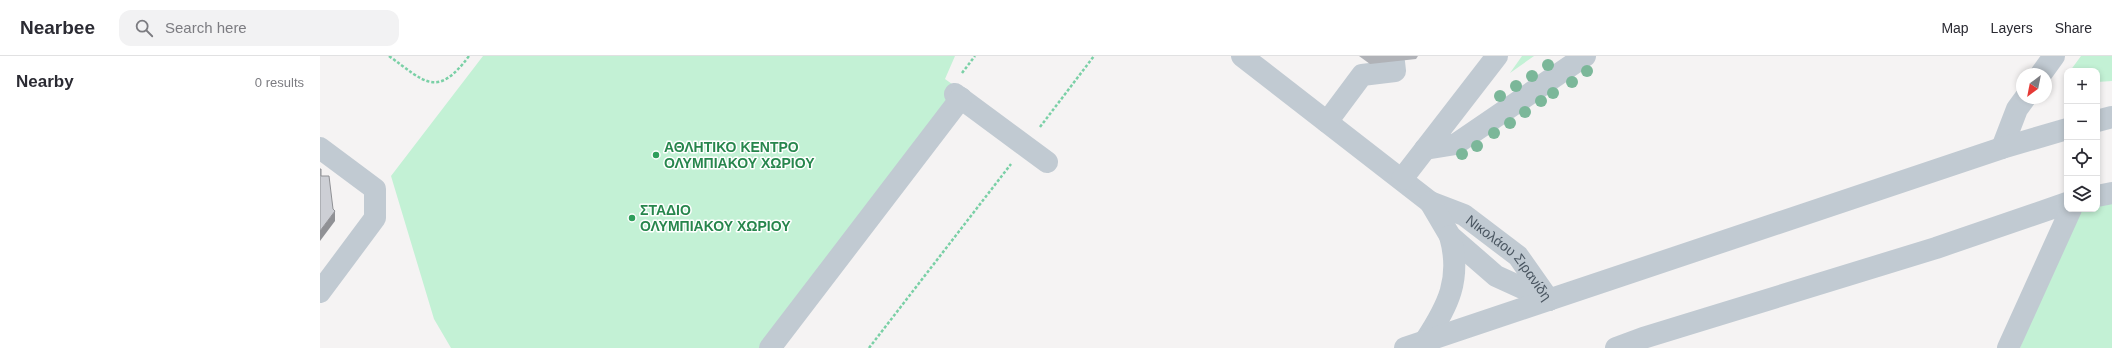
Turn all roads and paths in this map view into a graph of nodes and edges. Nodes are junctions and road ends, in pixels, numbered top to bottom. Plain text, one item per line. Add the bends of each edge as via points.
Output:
1 (390, 56) edge
2 (469, 56) edge
3 (1094, 56) edge
4 (1242, 56) edge
5 (1497, 56) edge
6 (1585, 56) edge
7 (2054, 56) edge
8 (1394, 62) dead end
9 (2045, 68) edge
10 (2021, 104) edge
11 (2112, 117) edge
12 (2100, 119) edge
13 (1327, 122) junction
14 (2064, 130) edge
15 (1025, 146) junction
16 (320, 148) edge
17 (2002, 148) junction
18 (1425, 150) junction
19 (1047, 162) dead end
20 (1402, 179) junction
21 (2112, 193) edge
22 (2100, 195) edge
23 (1430, 202) junction
24 (2064, 204) edge
25 (2070, 212) edge
26 (1450, 236) junction
27 (320, 292) edge
28 (1549, 300) junction
29 (1425, 341) junction
30 (770, 348) edge
31 (869, 348) edge
32 (1405, 348) edge
33 (1616, 348) edge
34 (2008, 348) edge

1 - 2 path via 428,83 436,83 452,76
3 - 15 path
4 - 13 street, Νικολάου Σιρανίδη
5 - 18 street
6 - 18 street via 1456,144
7 - 9 street
8 - 13 street via 1395,71 1362,75
10 - 17 street
11 - 12 street
13 - 20 street, Νικολάου Σιρανίδη
14 - 17 street
15 - 19 street
15 - 30 street via 958,96
15 - 31 path
16 - 27 street via 375,189 375,218
17 - 28 street
18 - 20 street
20 - 23 street, Νικολάου Σιρανίδη
21 - 22 street
23 - 26 street, Νικολάου Σιρανίδη
23 - 28 street, Νικολάου Σιρανίδη via 1464,215 1518,256
24 - 33 street via 1936,248
25 - 34 street
26 - 28 street, Νικολάου Σιρανίδη via 1496,276
26 - 29 street via 1455,254 1451,295
28 - 29 street
29 - 32 street

